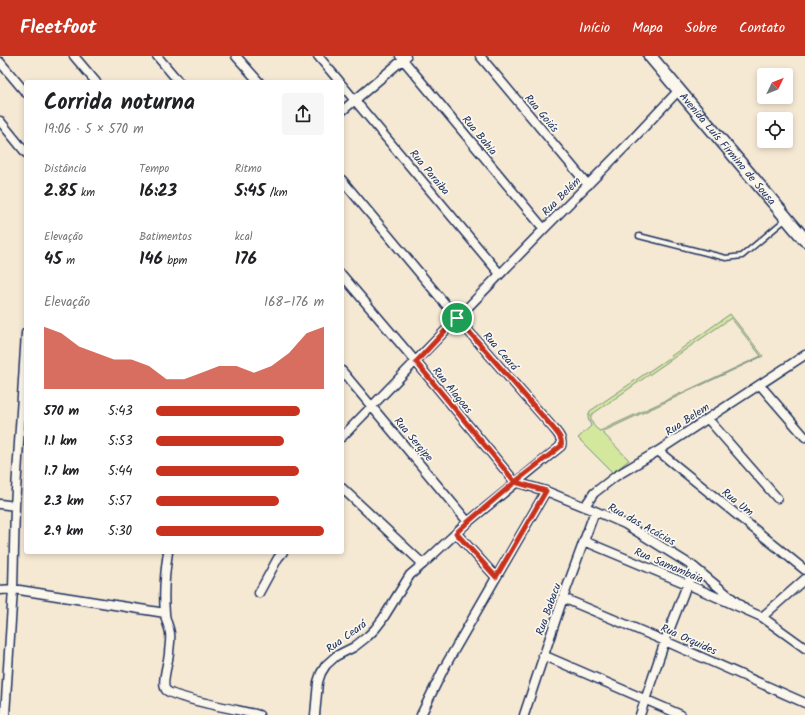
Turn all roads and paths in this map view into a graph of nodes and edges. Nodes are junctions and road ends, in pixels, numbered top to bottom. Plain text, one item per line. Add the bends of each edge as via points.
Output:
1 (74, 56) edge
2 (157, 56) edge
3 (236, 56) edge
4 (318, 56) edge
5 (480, 56) edge
6 (650, 56) edge
7 (403, 57) edge
8 (0, 62) edge
9 (94, 80) edge
10 (177, 80) edge
11 (257, 80) edge
12 (338, 80) edge
13 (344, 87) edge
14 (679, 90) junction
15 (24, 91) edge
16 (355, 100) junction
17 (344, 109) edge
18 (0, 121) edge
19 (24, 151) edge
20 (344, 182) edge
21 (588, 185) junction
22 (786, 218) junction
23 (544, 229) junction
24 (639, 236) dead end
25 (805, 240) edge
26 (500, 274) junction
27 (344, 277) edge
28 (457, 318) junction
29 (805, 355) edge
30 (416, 362) junction
31 (24, 364) edge
32 (344, 373) edge
33 (760, 385) junction
34 (372, 407) junction
35 (708, 419) junction
36 (344, 435) edge
37 (805, 437) edge
38 (658, 451) junction
39 (515, 482) junction
40 (344, 490) edge
41 (546, 491) junction
42 (777, 498) dead end
43 (0, 504) edge
44 (15, 506) junction
45 (585, 506) junction
46 (595, 510) junction
47 (468, 522) junction
48 (456, 533) junction
49 (584, 542) junction
50 (168, 554) edge
51 (281, 554) edge
52 (423, 564) junction
53 (694, 567) junction
54 (805, 570) edge
55 (496, 577) junction
56 (805, 579) edge
57 (687, 584) junction
58 (13, 589) junction
59 (0, 590) edge
60 (259, 593) dead end
61 (563, 598) junction
62 (745, 609) junction
63 (165, 613) junction
64 (762, 617) junction
65 (665, 641) junction
66 (805, 648) edge
67 (543, 655) junction
68 (646, 700) junction
69 (805, 703) edge
70 (247, 714) edge
71 (5, 715) edge
72 (259, 715) edge
73 (315, 715) edge
74 (421, 715) edge
75 (524, 715) edge
76 (640, 715) edge
77 (681, 715) edge

1 - 9 street
2 - 10 street
3 - 11 street
4 - 12 street
5 - 21 street, Rua Goiás
6 - 14 main road, Avenida Luís Firmino de Sousa
7 - 16 street
7 - 23 street, Rua Bahia
8 - 15 street
13 - 16 street, Rua Paraiba
14 - 21 street, Rua Belém
14 - 22 main road, Avenida Luís Firmino de Sousa
16 - 17 street
16 - 26 street, Rua Paraiba
18 - 19 street
20 - 28 street, Rua Ceará
21 - 23 street, Rua Belém
22 - 24 lane via 742,256 726,258
22 - 25 main road, Avenida Luís Firmino de Sousa
23 - 26 street, Rua Belém
26 - 28 street, Rua Belém
27 - 30 street, Rua Alagoas
28 - 30 street, Rua Belém
28 - 39 street, Rua Ceará via 554,429 562,442 561,446
29 - 33 street, Rua Belem
30 - 34 street, Rua Belém
30 - 39 street, Rua Alagoas
31 - 44 street
32 - 34 street, Rua Sergipe
33 - 35 street, Rua Belem
33 - 37 street
34 - 36 street, Rua Belém
34 - 47 street, Rua Sergipe
35 - 38 street, Rua Belem
35 - 42 street
38 - 45 street, Rua Belem via 616,476 594,493
38 - 54 street, Rua Um
39 - 41 street, Rua das Acácias
39 - 47 street, Rua Ceará
40 - 52 street
41 - 45 street, Rua das Acácias
41 - 55 street
43 - 44 street
44 - 58 street
45 - 46 street, Rua das Acácias
46 - 49 street, Rua Babacu
46 - 53 street, Rua das Acácias via 625,524
47 - 48 street, Rua Ceará
48 - 52 street, Rua Ceará
48 - 55 street
49 - 57 street, Rua Samambaia
49 - 61 street, Rua Babacu
50 - 63 street
51 - 60 street
52 - 73 street, Rua Ceará via 410,575 375,629 354,647 336,656 326,665 318,682
53 - 57 street
53 - 62 street, Rua das Acácias
55 - 74 street via 444,668
56 - 64 street
57 - 62 street, Rua Samambaia
57 - 65 street
58 - 59 street
58 - 63 street
58 - 71 street
61 - 65 street, Rua Orquides
61 - 67 street, Rua Babacu
62 - 64 street
63 - 70 street via 170,634 164,688 171,694
64 - 66 street
65 - 68 street
65 - 69 street, Rua Orquides
67 - 68 street
67 - 75 street, Rua Babacu
68 - 76 street
68 - 77 street
70 - 72 street

